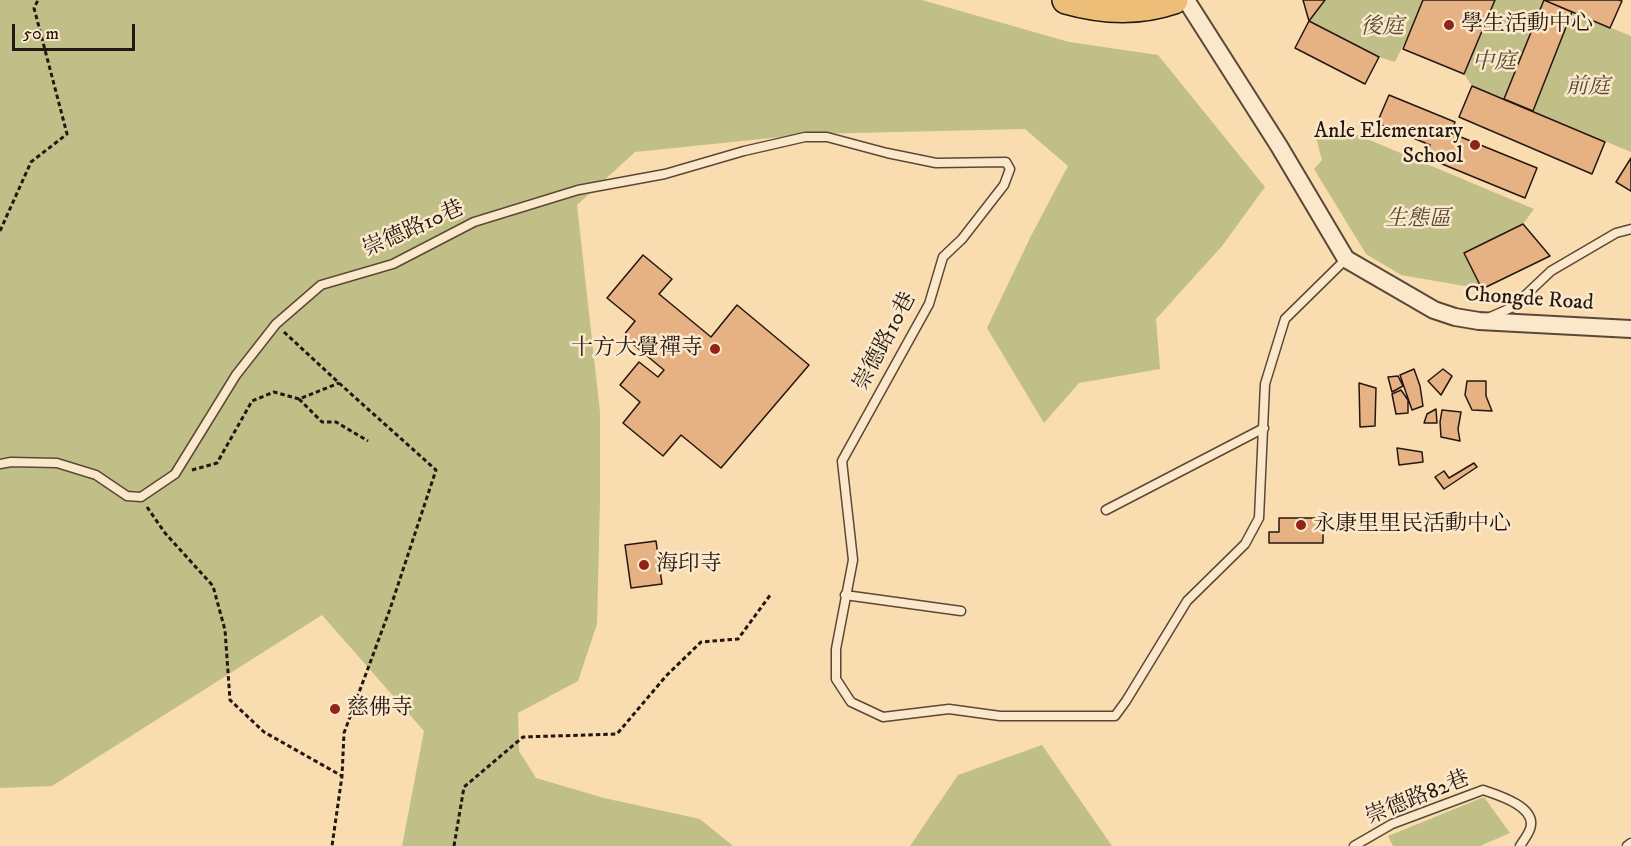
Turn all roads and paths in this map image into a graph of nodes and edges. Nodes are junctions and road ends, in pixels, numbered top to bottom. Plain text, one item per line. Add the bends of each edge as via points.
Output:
1 (38, 0) edge
2 (1066, 0) edge
3 (1174, 0) edge
4 (1186, 0) edge
5 (1132, 4) edge
6 (1631, 229) edge
7 (0, 231) edge
8 (1346, 259) junction
9 (1479, 321) junction
10 (276, 324) junction
11 (1631, 329) edge
12 (339, 383) junction
13 (299, 399) junction
14 (1264, 428) junction
15 (368, 441) dead end
16 (0, 464) edge
17 (175, 474) junction
18 (141, 497) junction
19 (1106, 510) dead end
20 (771, 594) dead end
21 (845, 595) junction
22 (961, 610) dead end
23 (342, 776) junction
24 (1631, 843) edge
25 (332, 846) edge
26 (454, 846) edge
27 (1354, 846) edge
28 (1520, 846) edge
29 (1626, 846) edge

1 - 7 path via 34,8 67,134 31,162
2 - 5 main road via 1098,6
3 - 5 main road via 1154,6
4 - 8 street, Chongde Road
6 - 9 lane via 1616,233 1551,271 1513,307
8 - 9 street, Chongde Road via 1434,310
8 - 14 lane, 崇德路10巷 via 1285,319 1265,384
9 - 11 street, Chongde Road
10 - 12 path
10 - 17 lane, 崇德路10巷 via 236,375
10 - 21 lane, 崇德路10巷 via 321,285 393,264 474,222 579,190 665,174 805,137 827,137 936,163 1006,162 1010,170 1004,185 943,257 929,304 843,461 853,560
12 - 13 path
12 - 23 path via 436,470 344,733
13 - 15 path via 322,422 336,423
13 - 17 path via 274,392 252,401 217,464
14 - 19 lane
14 - 21 lane, 崇德路10巷 via 1259,518 1245,544 1187,601 1115,716 1000,716 949,709 883,717 851,702 836,679 836,650
16 - 18 lane via 57,463 96,475 127,496
17 - 18 lane
18 - 23 path via 165,533 213,586 225,630 230,700 264,732
20 - 26 path via 738,639 701,642 617,734 523,737 464,787
21 - 22 lane
23 - 25 path
24 - 29 lane
27 - 28 lane, 崇德路82巷 via 1392,824 1483,790 1522,807 1531,828

